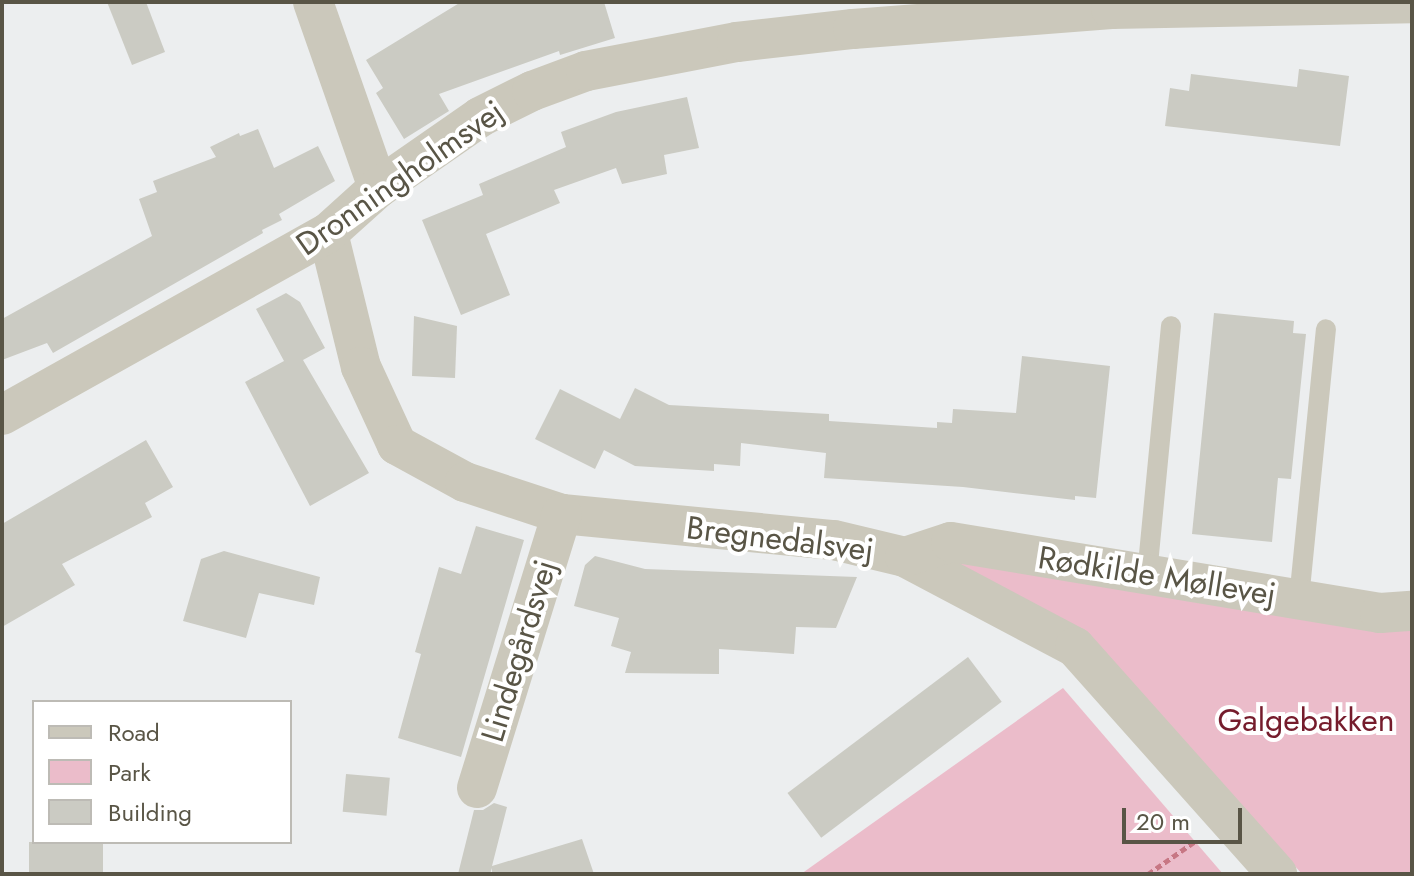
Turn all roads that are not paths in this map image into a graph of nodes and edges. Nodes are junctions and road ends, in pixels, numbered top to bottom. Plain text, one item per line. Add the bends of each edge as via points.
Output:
1 (313, 2) edge
2 (1412, 3) edge
3 (1111, 6) edge
4 (378, 188) junction
5 (328, 233) junction
6 (1171, 326) dead end
7 (1326, 329) dead end
8 (2, 415) edge
9 (562, 514) junction
10 (905, 557) junction
11 (1147, 575) junction
12 (1299, 599) junction
13 (1412, 611) edge
14 (477, 788) dead end
15 (1277, 874) edge

1 - 4 street
2 - 3 street, Dronningholmsvej
3 - 4 street, Dronningholmsvej via 737,42 586,71 480,117
4 - 5 street, Dronningholmsvej
5 - 8 street, Dronningholmsvej
5 - 9 street, Bregnedalsvej via 361,367 397,445 465,482
6 - 11 lane
7 - 12 lane
9 - 10 street, Bregnedalsvej via 834,540
9 - 14 street, Lindegårdsvej
10 - 11 street, Rødkilde Møllevej via 951,542
10 - 15 street, Bregnedalsvej via 1075,647
11 - 12 street, Rødkilde Møllevej
12 - 13 street, Rødkilde Møllevej via 1380,613

